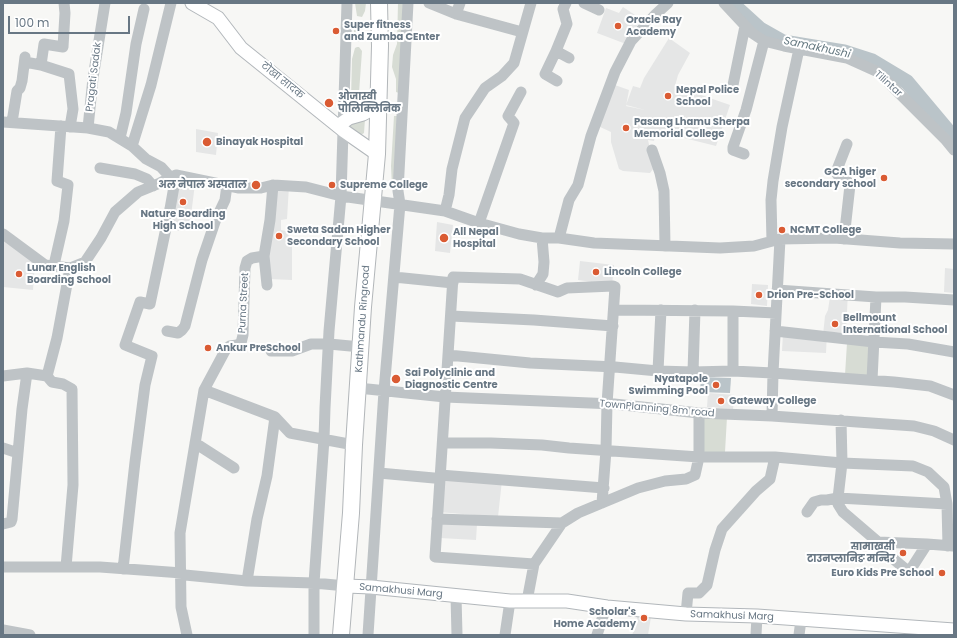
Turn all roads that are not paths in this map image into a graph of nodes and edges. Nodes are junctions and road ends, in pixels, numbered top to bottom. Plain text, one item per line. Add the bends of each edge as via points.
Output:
1 (64, 3) edge
2 (105, 3) edge
3 (171, 3) edge
4 (192, 3) edge
5 (347, 3) edge
6 (379, 3) edge
7 (408, 3) edge
8 (429, 3) edge
9 (531, 3) edge
10 (566, 3) edge
11 (584, 3) edge
12 (668, 3) edge
13 (724, 3) edge
14 (458, 8) edge
15 (144, 9) dead end
16 (599, 10) dead end
17 (745, 26) junction
18 (522, 32) junction
19 (764, 41) junction
20 (799, 49) junction
21 (556, 51) junction
22 (569, 58) dead end
23 (41, 65) junction
24 (557, 81) dead end
25 (733, 85) dead end
26 (521, 92) dead end
27 (378, 106) junction
28 (8, 122) edge
29 (342, 126) junction
30 (66, 127) junction
31 (88, 128) junction
32 (120, 138) junction
33 (847, 144) dead end
34 (132, 146) junction
35 (652, 150) dead end
36 (954, 150) edge
37 (377, 154) junction
38 (744, 154) dead end
39 (100, 168) dead end
40 (173, 176) junction
41 (227, 185) junction
42 (273, 185) junction
43 (153, 186) junction
44 (341, 196) junction
45 (374, 200) junction
46 (400, 204) junction
47 (445, 211) junction
48 (479, 223) junction
49 (3, 234) edge
50 (542, 238) junction
51 (559, 238) junction
52 (844, 239) junction
53 (776, 240) junction
54 (954, 244) edge
55 (665, 246) junction
56 (264, 256) junction
57 (54, 265) junction
58 (70, 268) junction
59 (394, 277) junction
60 (453, 283) junction
61 (268, 285) dead end
62 (536, 285) junction
63 (777, 290) junction
64 (876, 297) junction
65 (954, 300) edge
66 (614, 310) junction
67 (661, 310) junction
68 (695, 310) junction
69 (733, 311) junction
70 (776, 313) junction
71 (451, 316) junction
72 (613, 326) junction
73 (167, 331) dead end
74 (775, 331) junction
75 (874, 342) junction
76 (329, 344) junction
77 (361, 346) junction
78 (271, 350) dead end
79 (954, 352) edge
80 (448, 355) junction
81 (609, 367) junction
82 (658, 370) junction
83 (733, 371) junction
84 (694, 372) junction
85 (27, 373) junction
86 (772, 373) junction
87 (3, 376) edge
88 (47, 376) junction
89 (872, 380) junction
90 (358, 388) junction
91 (204, 390) junction
92 (384, 391) junction
93 (954, 395) edge
94 (445, 397) junction
95 (607, 404) junction
96 (699, 413) junction
97 (772, 416) junction
98 (275, 417) junction
99 (841, 420) junction
100 (324, 439) junction
101 (954, 440) edge
102 (195, 443) junction
103 (443, 443) junction
104 (354, 445) junction
105 (3, 448) edge
106 (606, 450) junction
107 (18, 453) junction
108 (698, 457) junction
109 (774, 457) junction
110 (842, 463) junction
111 (234, 468) dead end
112 (379, 473) junction
113 (437, 477) junction
114 (604, 488) junction
115 (838, 498) junction
116 (602, 503) junction
117 (947, 504) junction
118 (807, 512) dead end
119 (437, 519) junction
120 (562, 523) junction
121 (3, 524) edge
122 (878, 542) junction
123 (927, 544) junction
124 (951, 546) edge
125 (534, 564) junction
126 (3, 567) edge
127 (66, 567) junction
128 (123, 569) junction
129 (182, 573) junction
130 (246, 582) junction
131 (314, 583) junction
132 (346, 586) junction
133 (371, 587) junction
134 (456, 596) junction
135 (510, 601) junction
136 (527, 601) junction
137 (607, 607) junction
138 (686, 614) junction
139 (756, 616) junction
140 (801, 620) junction
141 (3, 630) edge
142 (954, 630) edge
143 (30, 635) edge
144 (187, 635) edge
145 (314, 635) edge
146 (341, 635) edge
147 (368, 635) edge
148 (457, 635) edge
149 (505, 635) edge
150 (597, 635) edge
151 (756, 635) edge
152 (799, 635) edge

1 - 23 street via 63,47 44,44
2 - 31 street, Pragati Sadak
3 - 34 street
4 - 29 main road, टोखा सादक via 218,18 241,48
5 - 29 street
6 - 27 highway, Kathmandu Ringroad
7 - 46 street via 398,191
8 - 14 street
9 - 18 street
10 - 21 street via 563,9 567,24
11 - 16 street
12 - 51 street via 632,41 615,72 591,136 578,185 570,200
13 - 17 street, Tilintar
14 - 18 street
15 - 32 street
17 - 19 street, Tilintar
17 - 25 street
18 - 47 street via 514,63 502,76 485,88 465,118
19 - 20 street, Tilintar
19 - 38 street via 746,110 733,147
20 - 36 street, Tilintar via 847,58 878,72
20 - 53 street via 773,181 771,200
21 - 22 street
21 - 24 street via 545,74
23 - 28 street via 25,59 20,88
23 - 30 street via 69,74 73,109
26 - 48 street via 508,116 514,124
27 - 29 main road
27 - 37 highway, Kathmandu Ringroad
28 - 30 street
29 - 37 main road, टोखा सादक
29 - 44 street
30 - 31 street
30 - 57 street via 57,181 68,185 64,221
31 - 32 street via 109,132
32 - 34 street
33 - 52 street via 837,174 850,185
34 - 40 street via 146,159
35 - 55 street via 664,191
37 - 45 highway, Kathmandu Ringroad
39 - 43 street via 135,174 147,179
40 - 41 street
40 - 43 street
40 - 128 street via 170,209 150,304 140,302 125,345 152,356 145,385 134,462
41 - 42 street via 239,188
41 - 73 street via 226,200 216,219 202,260 185,326 178,332
42 - 44 street via 306,187
42 - 56 street
43 - 58 street via 138,192 115,212 85,262
44 - 45 street
44 - 76 street
45 - 46 street
45 - 77 highway, Kathmandu Ringroad
46 - 47 street
46 - 59 street
47 - 48 street
48 - 50 street
49 - 57 street via 45,265
50 - 51 street
50 - 62 street via 543,274
51 - 55 street
52 - 53 street
52 - 54 street
53 - 55 street via 754,246 720,248
53 - 63 street
56 - 61 street
56 - 91 street, Purna Street via 247,261 245,268 241,343 226,348
57 - 58 street
58 - 88 street
59 - 60 street
59 - 92 street
60 - 62 street via 453,277 520,279
60 - 71 street
62 - 66 street via 558,292 567,288 614,287
63 - 64 street
63 - 70 street
64 - 65 street
64 - 75 street
66 - 67 street
66 - 72 street
67 - 68 street
67 - 82 street
68 - 69 street
68 - 84 street
69 - 70 street
69 - 83 street
70 - 74 street
71 - 72 street
71 - 80 street
72 - 81 street
74 - 75 street
74 - 86 street
75 - 79 street via 908,344
75 - 89 street
76 - 77 street
76 - 78 street via 311,344 292,351
76 - 100 street
77 - 90 highway, Kathmandu Ringroad
80 - 81 street
80 - 94 street
81 - 82 street
81 - 95 street
82 - 84 street
83 - 84 street
83 - 86 street
85 - 87 street
85 - 88 street
85 - 107 street
86 - 89 street
86 - 97 street
88 - 127 street via 52,382 72,389 73,485
89 - 93 street via 930,386
90 - 92 street, TownPlanning 8m road
90 - 104 highway, Kathmandu Ringroad
91 - 98 street
91 - 102 street
92 - 94 street, TownPlanning 8m road
92 - 112 street
94 - 95 street, TownPlanning 8m road
94 - 103 street
95 - 96 street, TownPlanning 8m road
95 - 106 street
96 - 97 street, TownPlanning 8m road
96 - 108 street
97 - 99 street, TownPlanning 8m road
98 - 100 street via 290,433
98 - 130 street via 267,476
99 - 101 street, TownPlanning 8m road via 914,426
99 - 110 street
100 - 104 street
100 - 131 street
102 - 111 street
102 - 129 street via 180,533
103 - 106 street via 542,445
103 - 113 street
104 - 132 highway, Kathmandu Ringroad
105 - 107 street
106 - 108 street
106 - 114 street
107 - 121 street via 12,519 11,522
108 - 109 street
108 - 116 street via 695,475 638,488
109 - 110 street
109 - 138 street via 770,479 722,529 714,550 707,585 699,593 688,593
110 - 115 street
110 - 117 street via 913,466 928,472 944,486
112 - 113 street
112 - 133 street
113 - 114 street
113 - 119 street
114 - 116 street
115 - 117 street
115 - 118 street via 814,502
115 - 122 street via 838,504 843,512
116 - 120 street
117 - 124 street
119 - 120 street
119 - 125 street via 435,557
120 - 125 street
122 - 123 street
122 - 123 street via 885,552 909,572
123 - 124 street
125 - 136 street
126 - 127 street
127 - 128 street
128 - 129 street
129 - 130 street
129 - 144 street via 181,607
130 - 131 street
131 - 132 street
131 - 145 street
132 - 133 main road, Samakhusi Marg
132 - 146 highway, Kathmandu Ringroad
133 - 134 main road, Samakhusi Marg
133 - 147 street
134 - 135 main road, Samakhusi Marg
134 - 148 street, Samakhusi Marg
135 - 136 main road, Samakhusi Marg
135 - 149 street
136 - 137 main road, Samakhusi Marg via 567,601
137 - 138 main road, Samakhusi Marg
137 - 150 street
138 - 139 main road, Samakhusi Marg
139 - 140 main road, Samakhusi Marg
139 - 151 street
140 - 142 main road, Samakhusi Marg
140 - 152 street
141 - 143 street

